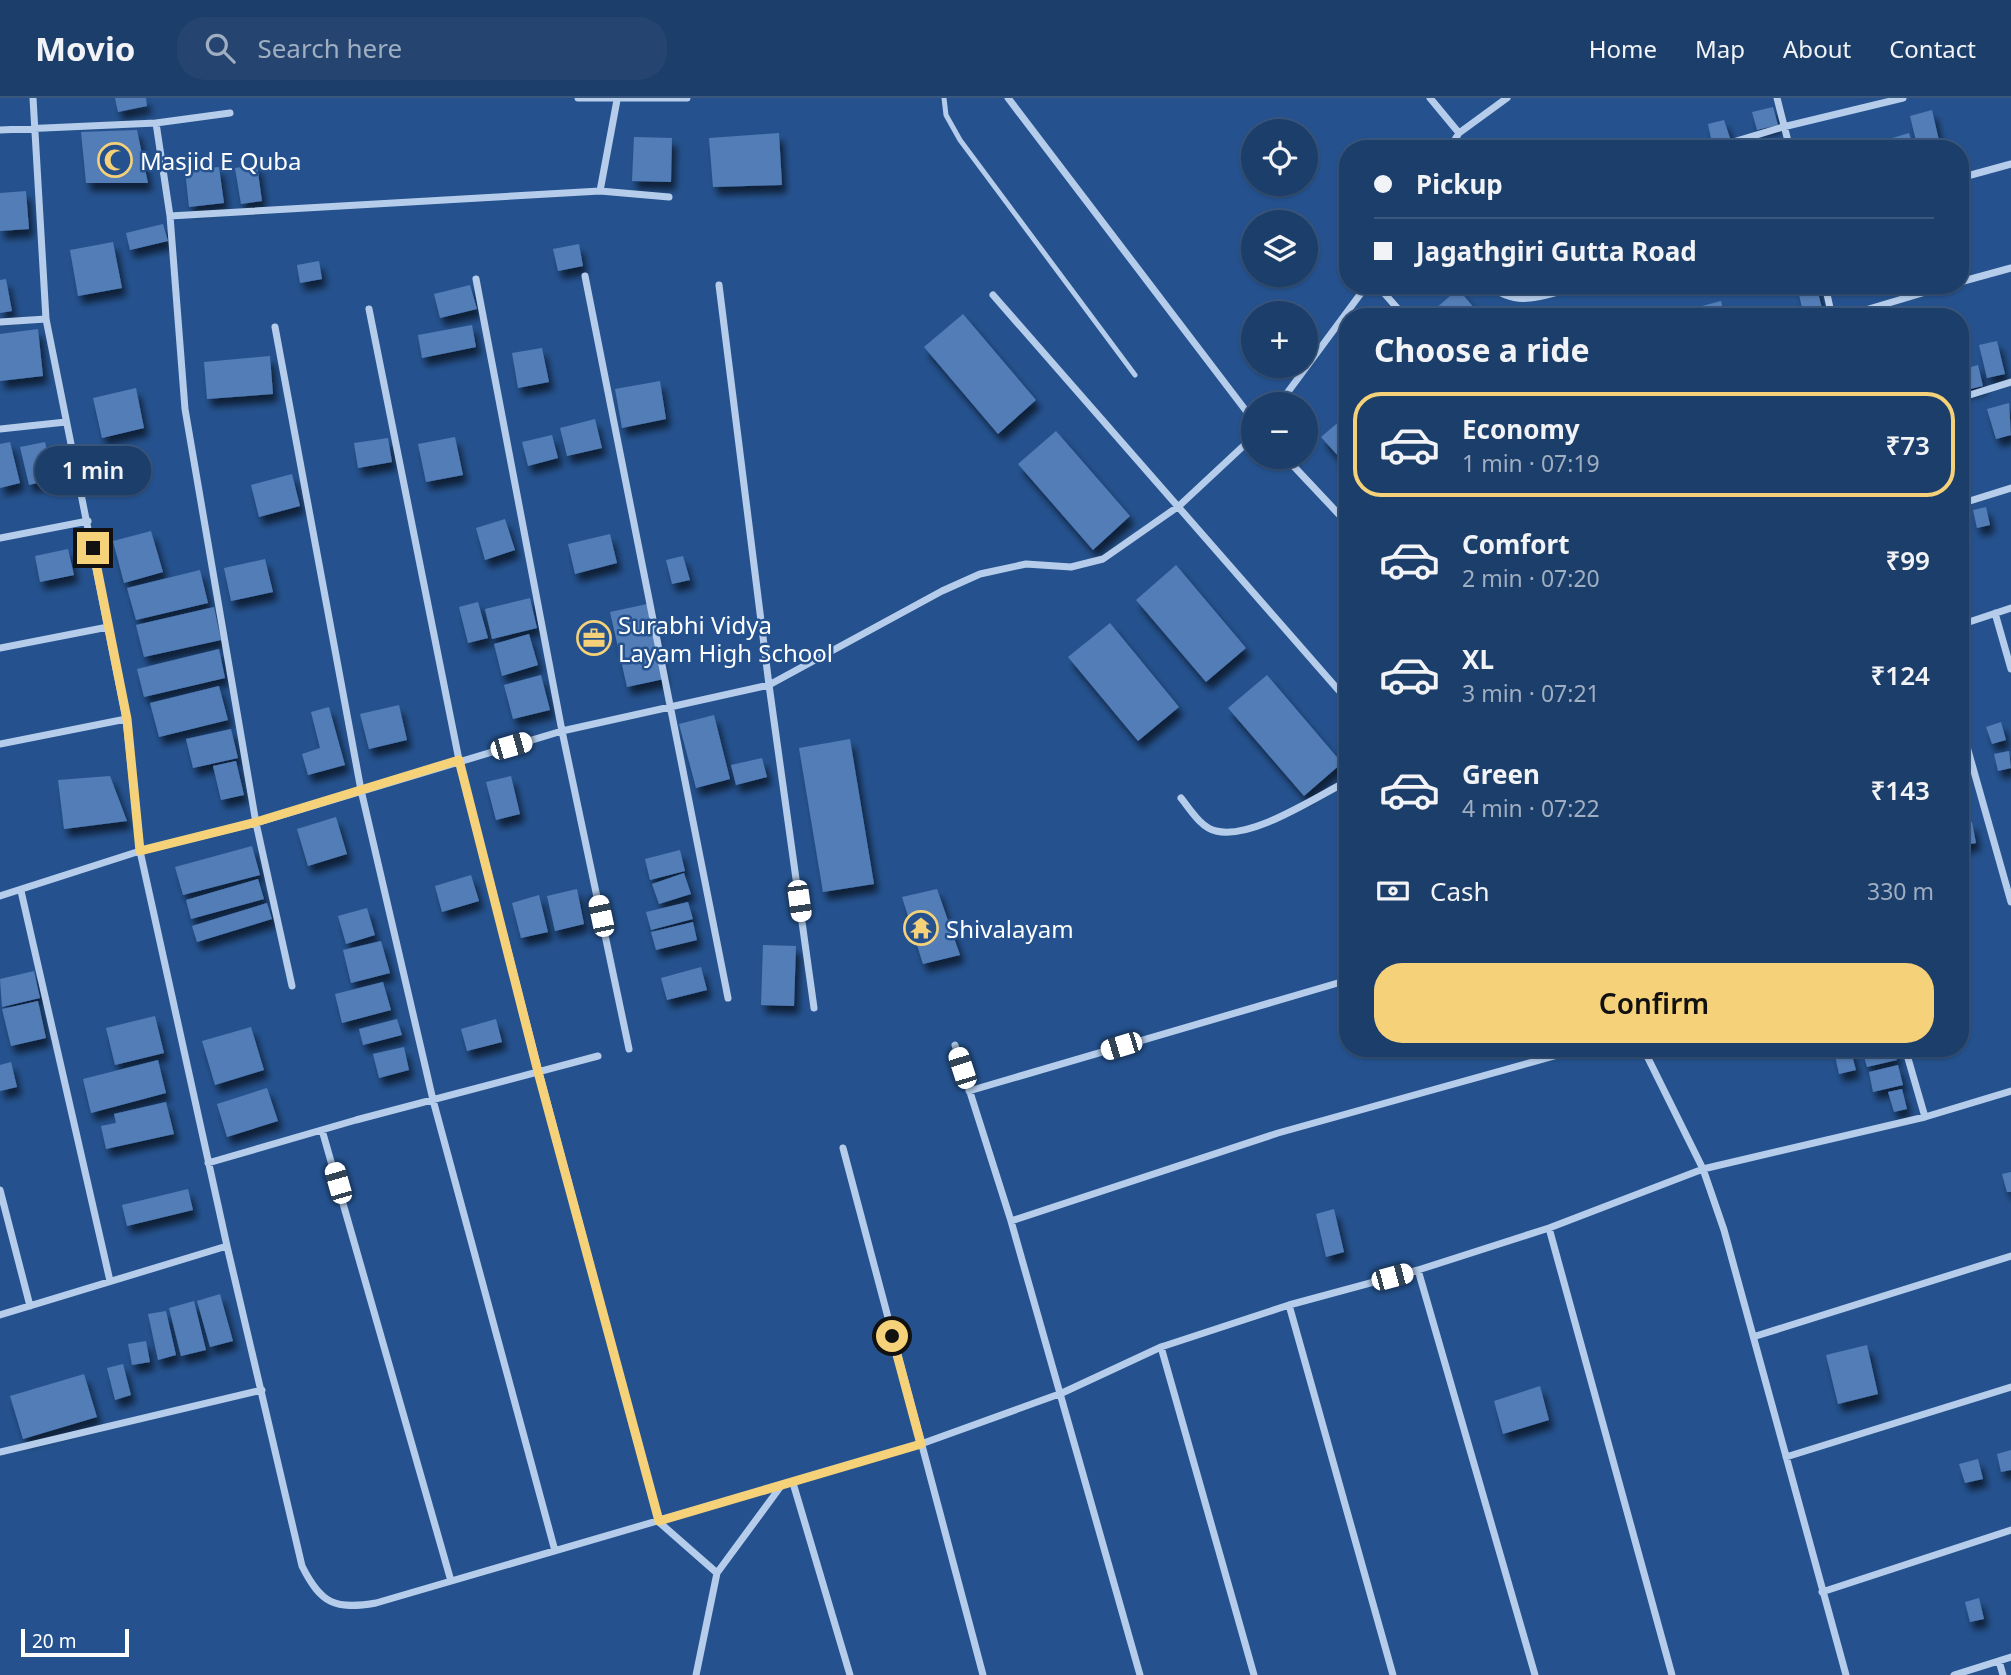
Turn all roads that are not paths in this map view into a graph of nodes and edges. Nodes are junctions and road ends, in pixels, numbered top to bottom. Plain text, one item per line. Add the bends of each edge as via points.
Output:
1 (33, 98) edge
2 (578, 98) edge
3 (687, 98) edge
4 (944, 98) edge
5 (1008, 98) edge
6 (1430, 98) edge
7 (1507, 98) edge
8 (1777, 98) edge
9 (1903, 98) edge
10 (617, 100) junction
11 (230, 113) dead end
12 (156, 123) junction
13 (1783, 127) junction
14 (37, 129) junction
15 (0, 130) edge
16 (1459, 133) junction
17 (1455, 140) edge
18 (1740, 140) edge
19 (1787, 140) edge
20 (2011, 164) edge
21 (1969, 176) edge
22 (600, 191) junction
23 (670, 197) dead end
24 (170, 216) junction
25 (2011, 268) edge
26 (585, 276) dead end
27 (476, 279) dead end
28 (1969, 280) edge
29 (719, 285) dead end
30 (1385, 294) edge
31 (1499, 294) edge
32 (1540, 294) edge
33 (1919, 294) edge
34 (993, 295) dead end
35 (1397, 308) edge
36 (1872, 308) edge
37 (369, 309) dead end
38 (46, 319) junction
39 (0, 323) edge
40 (1339, 323) edge
41 (275, 327) dead end
42 (1135, 375) dead end
43 (2011, 382) edge
44 (1288, 392) edge
45 (1969, 395) edge
46 (1241, 404) edge
47 (66, 422) junction
48 (0, 429) edge
49 (1241, 448) edge
50 (1296, 469) edge
51 (2011, 488) edge
52 (1969, 502) edge
53 (1178, 506) junction
54 (1339, 514) edge
55 (88, 521) junction
56 (0, 538) edge
57 (2011, 608) edge
58 (1995, 613) junction
59 (1969, 622) edge
60 (107, 627) junction
61 (0, 648) edge
62 (2011, 669) edge
63 (769, 685) junction
64 (1339, 691) edge
65 (672, 707) junction
66 (127, 719) junction
67 (562, 731) junction
68 (0, 744) edge
69 (1969, 754) edge
70 (459, 760) junction
71 (1339, 785) edge
72 (361, 790) junction
73 (1181, 798) dead end
74 (256, 822) junction
75 (140, 851) junction
76 (21, 891) junction
77 (0, 896) edge
78 (2011, 902) edge
79 (1339, 983) edge
80 (292, 986) dead end
81 (728, 998) dead end
82 (814, 1008) dead end
83 (955, 1045) dead end
84 (629, 1049) dead end
85 (598, 1056) dead end
86 (1551, 1057) edge
87 (1647, 1057) edge
88 (1908, 1057) edge
89 (538, 1072) junction
90 (969, 1091) junction
91 (2011, 1091) edge
92 (433, 1100) junction
93 (1925, 1117) junction
94 (323, 1130) junction
95 (843, 1148) dead end
96 (208, 1163) junction
97 (1703, 1170) junction
98 (0, 1190) edge
99 (1010, 1221) junction
100 (1549, 1228) junction
101 (227, 1246) junction
102 (2011, 1255) edge
103 (1418, 1270) junction
104 (110, 1281) junction
105 (1289, 1305) junction
106 (30, 1306) junction
107 (0, 1315) edge
108 (1756, 1336) junction
109 (1161, 1347) junction
110 (2011, 1387) edge
111 (262, 1390) junction
112 (1062, 1393) junction
113 (921, 1444) junction
114 (0, 1452) edge
115 (1786, 1457) junction
116 (793, 1483) junction
117 (782, 1486) junction
118 (659, 1521) junction
119 (2011, 1530) edge
120 (555, 1551) junction
121 (717, 1573) junction
122 (451, 1581) junction
123 (1822, 1592) junction
124 (2011, 1657) edge
125 (1998, 1661) junction
126 (696, 1675) edge
127 (850, 1675) edge
128 (983, 1675) edge
129 (1140, 1675) edge
130 (1254, 1675) edge
131 (1393, 1675) edge
132 (1535, 1675) edge
133 (1672, 1675) edge
134 (1846, 1675) edge
135 (1954, 1675) edge
136 (2003, 1675) edge

1 - 14 street
2 - 10 street
3 - 10 street
4 - 42 lane via 946,115 960,140
5 - 46 street
6 - 16 street
7 - 16 street
8 - 13 street
9 - 13 street
10 - 22 street
11 - 12 street
12 - 14 street
12 - 24 street
13 - 18 street
13 - 19 street
14 - 15 street
14 - 38 street
16 - 17 street
20 - 21 street
22 - 23 street
22 - 24 street
24 - 74 street via 185,409
25 - 28 street
26 - 65 street
27 - 67 street
29 - 63 street
30 - 35 street
31 - 32 street via 1514,300
33 - 36 street
34 - 53 street
37 - 70 street
38 - 39 street
38 - 47 street
40 - 44 street
41 - 72 street
43 - 45 street
47 - 48 street
47 - 55 street
49 - 53 street
50 - 54 street
51 - 52 street
53 - 63 street via 1103,559 1071,567 1026,565 980,574
53 - 64 street
55 - 56 street
55 - 60 street
57 - 58 street
58 - 59 street
58 - 62 street
60 - 61 street
60 - 66 street
63 - 65 street
63 - 82 street
65 - 67 street
65 - 81 street
66 - 68 street
66 - 75 street
67 - 70 street
67 - 84 street
69 - 78 street
70 - 72 street
70 - 89 street
71 - 73 street via 1259,826 1234,833 1213,831
72 - 74 street
72 - 92 street
74 - 75 street
74 - 80 street
75 - 76 street
75 - 96 street
76 - 77 street
76 - 104 street
79 - 90 street
83 - 90 street
85 - 89 street
86 - 99 street via 1278,1133
87 - 97 street
88 - 93 street
89 - 92 street
89 - 118 street
90 - 99 street
91 - 93 street
92 - 94 street
92 - 120 street
93 - 97 street
94 - 96 street
94 - 122 street
95 - 113 street
96 - 101 street
97 - 100 street
97 - 108 street
98 - 106 street
99 - 112 street
100 - 103 street
100 - 133 street
101 - 104 street
101 - 111 street
102 - 108 street
103 - 105 street
103 - 132 street
104 - 106 street
105 - 109 street
105 - 131 street
106 - 107 street
108 - 115 street
109 - 112 street
109 - 130 street
110 - 115 street
111 - 114 street
111 - 122 street via 302,1566 314,1589 331,1603 351,1607
112 - 113 street
112 - 129 street
113 - 116 street
113 - 128 street
115 - 123 street
116 - 117 street
116 - 127 street
117 - 118 street
117 - 121 street
118 - 120 street
118 - 121 street
119 - 123 street
120 - 122 street
121 - 126 street
123 - 134 street
124 - 125 street
125 - 135 street
125 - 136 street

